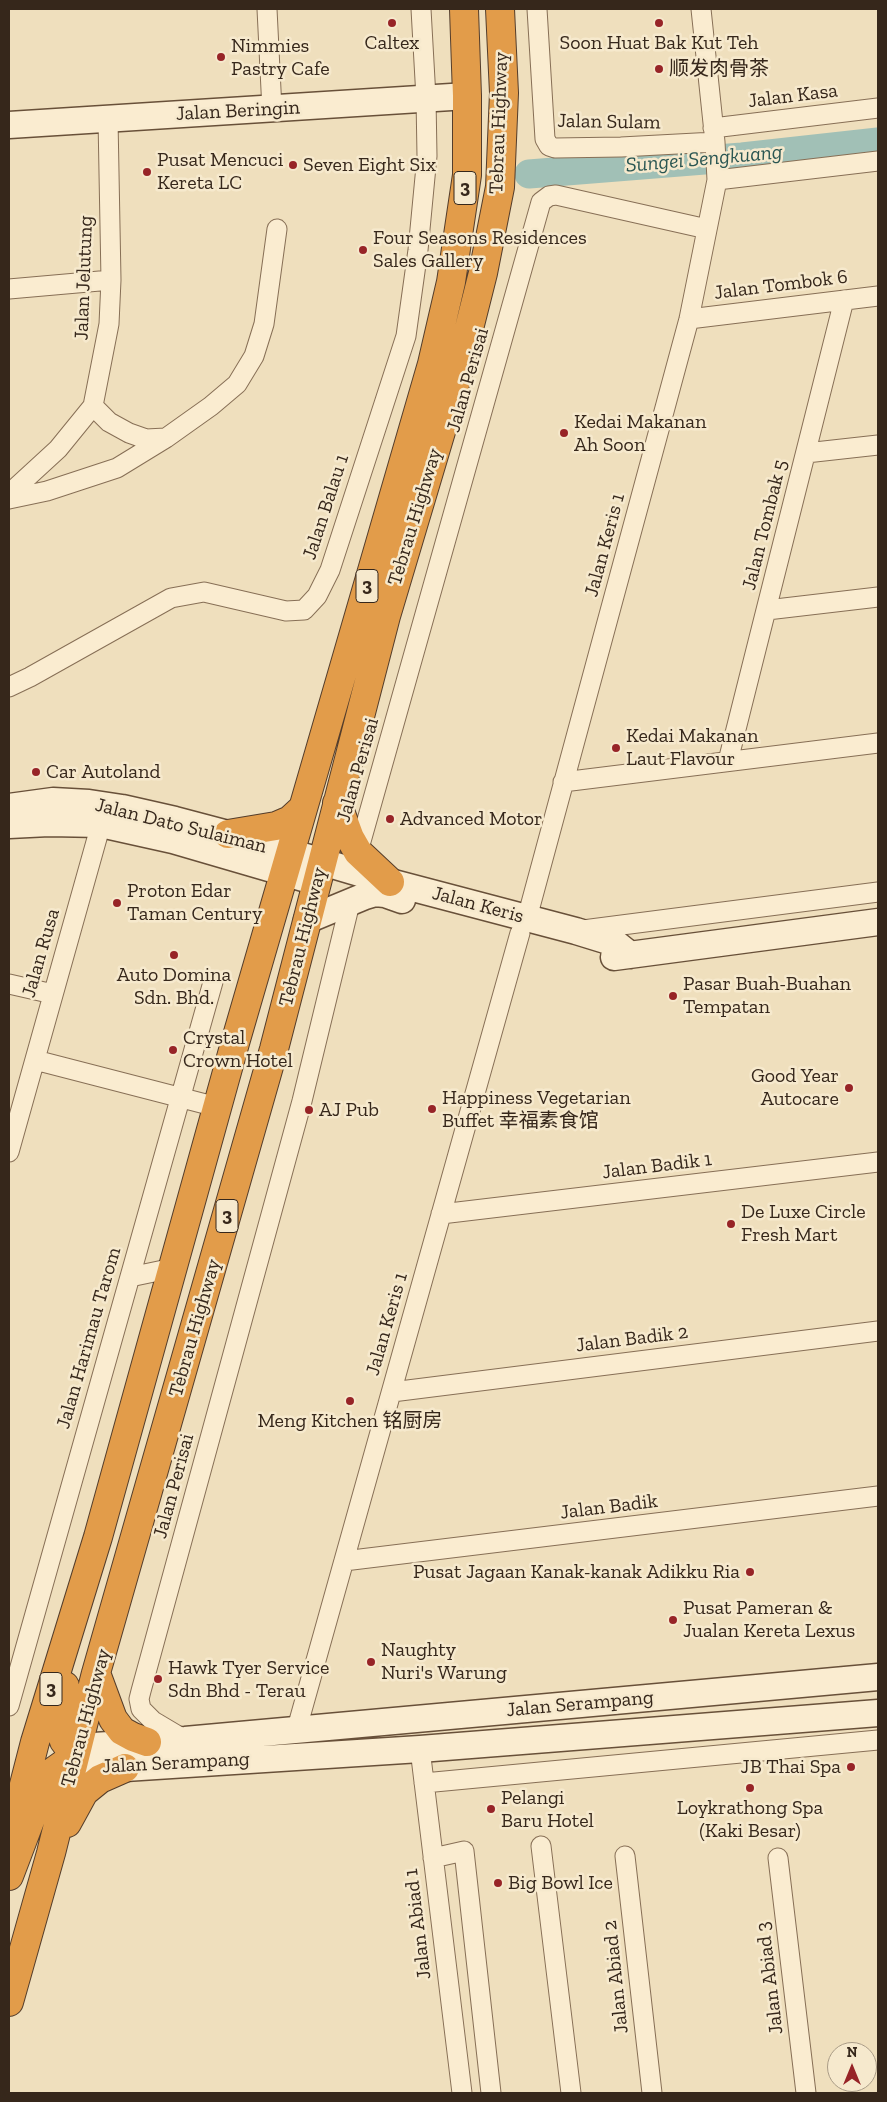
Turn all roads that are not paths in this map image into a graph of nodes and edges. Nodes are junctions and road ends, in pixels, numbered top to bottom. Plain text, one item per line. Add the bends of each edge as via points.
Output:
1 (266, 9) edge
2 (421, 9) edge
3 (464, 9) edge
4 (500, 9) edge
5 (538, 9) edge
6 (701, 9) edge
7 (467, 96) junction
8 (426, 98) junction
9 (878, 108) edge
10 (272, 110) junction
11 (108, 119) junction
12 (9, 125) edge
13 (715, 139) junction
14 (878, 161) edge
15 (717, 174) junction
16 (277, 229) dead end
17 (707, 229) junction
18 (111, 280) junction
19 (9, 289) edge
20 (878, 296) edge
21 (844, 300) junction
22 (689, 318) junction
23 (94, 406) junction
24 (166, 438) junction
25 (878, 445) edge
26 (806, 453) junction
27 (9, 494) edge
28 (9, 499) edge
29 (878, 597) edge
30 (767, 610) junction
31 (9, 687) edge
32 (878, 743) edge
33 (728, 761) junction
34 (563, 782) junction
35 (337, 804) junction
36 (9, 807) edge
37 (303, 808) junction
38 (101, 824) junction
39 (9, 825) edge
40 (228, 834) junction
41 (358, 852) junction
42 (287, 863) junction
43 (320, 872) junction
44 (390, 882) junction
45 (878, 892) edge
46 (350, 903) junction
47 (307, 920) junction
48 (878, 922) edge
49 (523, 926) junction
50 (576, 931) junction
51 (630, 955) junction
52 (213, 982) dead end
53 (9, 984) edge
54 (53, 994) junction
55 (35, 1060) junction
56 (179, 1098) junction
57 (217, 1107) junction
58 (9, 1149) edge
59 (878, 1162) edge
60 (441, 1214) junction
61 (173, 1268) junction
62 (130, 1277) junction
63 (878, 1331) edge
64 (392, 1392) junction
65 (878, 1496) edge
66 (98, 1537) junction
67 (344, 1561) junction
68 (96, 1673) junction
69 (878, 1677) edge
70 (9, 1706) edge
71 (878, 1713) edge
72 (298, 1728) junction
73 (185, 1740) junction
74 (878, 1740) edge
75 (147, 1742) junction
76 (420, 1749) junction
77 (75, 1756) junction
78 (125, 1768) junction
79 (424, 1783) junction
80 (9, 1843) edge
81 (541, 1846) dead end
82 (52, 1853) junction
83 (625, 1856) dead end
84 (433, 1858) junction
85 (778, 1858) dead end
86 (9, 1876) edge
87 (9, 2002) edge
88 (462, 2093) edge
89 (491, 2093) edge
90 (571, 2093) edge
91 (652, 2093) edge
92 (806, 2093) edge

1 - 10 street
2 - 8 street, Jalan Balau 1
3 - 7 highway, Tebrau Highway / 3
4 - 35 highway, Tebrau Highway / 3 via 504,93 498,196 483,273 454,388 386,616
5 - 13 street, Jalan Sulam via 545,139 549,146 664,146
6 - 13 street, Jalan Keris 1
7 - 8 street, Jalan Beringin
7 - 37 highway, Tebrau Highway / 3 via 467,175 451,282 432,364
8 - 10 street, Jalan Beringin
8 - 31 street, Jalan Balau 1 via 427,156 406,336 330,570 317,596 304,610 286,611 204,592 171,598
9 - 13 street, Jalan Kasa
10 - 11 street, Jalan Beringin
11 - 12 street, Jalan Beringin
11 - 18 street, Jalan Jelutung
13 - 15 street, Jalan Keris 1
14 - 15 street
15 - 17 street, Jalan Keris 1
16 - 24 street via 264,324 254,356 237,384
17 - 22 street, Jalan Keris 1
17 - 41 street, Jalan Perisai via 556,195 541,202
18 - 19 street
18 - 23 street, Jalan Jelutung via 109,324
20 - 21 street, Jalan Tombok 6
21 - 22 street, Jalan Tombok 6
21 - 26 street, Jalan Tombak 5
22 - 34 street, Jalan Keris 1
23 - 24 street via 110,422 129,433 146,439
23 - 27 street, Jalan Jelutung via 58,449
24 - 28 street via 117,468 47,491
25 - 26 street
26 - 30 street, Jalan Tombak 5
29 - 30 street
30 - 33 street, Jalan Tombak 5
32 - 33 street
33 - 34 street
34 - 49 street, Jalan Keris 1
35 - 41 highway
35 - 43 highway, Tebrau Highway / 3
36 - 40 street, Jalan Dato Sulaiman via 53,801 89,803
37 - 40 highway via 290,820 276,826
37 - 42 highway, Tebrau Highway / 3
38 - 39 street, Jalan Dato Sulaiman via 49,822
38 - 42 street, Jalan Dato Sulaiman
38 - 54 street, Jalan Rusa
40 - 42 street, Jalan Dato Sulaiman
41 - 44 highway
42 - 43 street, Jalan Dato Sulaiman
42 - 57 highway, Tebrau Highway / 3
43 - 44 street, Jalan Keris
43 - 47 highway, Tebrau Highway / 3
44 - 49 street, Jalan Keris
45 - 50 street
46 - 47 street, Jalan Keris
46 - 49 street, Jalan Keris via 365,896 385,894
46 - 73 street, Jalan Perisai via 302,1101 140,1691 141,1709 152,1721
47 - 68 highway, Tebrau Highway / 3 via 274,1049
48 - 51 street, Jalan Keris
49 - 50 street, Jalan Keris
49 - 51 street, Jalan Keris via 611,957
49 - 60 street, Jalan Keris 1
50 - 51 street, Jalan Keris via 615,942
52 - 56 street, Jalan Harimau Tarom
53 - 54 street
54 - 55 street, Jalan Rusa
55 - 56 street
55 - 58 street, Jalan Rusa
56 - 57 street
56 - 62 street, Jalan Harimau Tarom
57 - 61 highway, Tebrau Highway / 3
59 - 60 street, Jalan Badik 1
60 - 64 street, Jalan Keris 1
61 - 62 street
61 - 66 highway, Tebrau Highway / 3
62 - 70 street, Jalan Harimau Tarom
63 - 64 street, Jalan Badik 2
64 - 67 street, Jalan Keris 1
65 - 67 street, Jalan Badik
66 - 77 highway via 61,1713 60,1728 64,1741
66 - 80 highway, Tebrau Highway / 3 via 35,1742
67 - 72 street, Jalan Keris 1
68 - 75 highway via 113,1719 122,1731
68 - 77 highway, Tebrau Highway / 3
69 - 72 street, Jalan Serampang
71 - 76 street, Jalan Serampang
72 - 73 street, Jalan Serampang
73 - 75 street, Jalan Serampang
74 - 79 street
75 - 77 street, Jalan Serampang via 94,1746
76 - 78 street, Jalan Serampang
76 - 79 street, Jalan Abiad 1
77 - 78 street, Jalan Serampang via 94,1768
77 - 82 highway, Tebrau Highway / 3
77 - 86 highway via 51,1773 44,1784
78 - 82 highway via 100,1779 84,1792
79 - 84 street, Jalan Abiad 1
81 - 90 street
82 - 87 highway, Tebrau Highway / 3
83 - 91 street, Jalan Abiad 2
84 - 88 street, Jalan Abiad 1
84 - 89 street via 464,1851
85 - 92 street, Jalan Abiad 3

